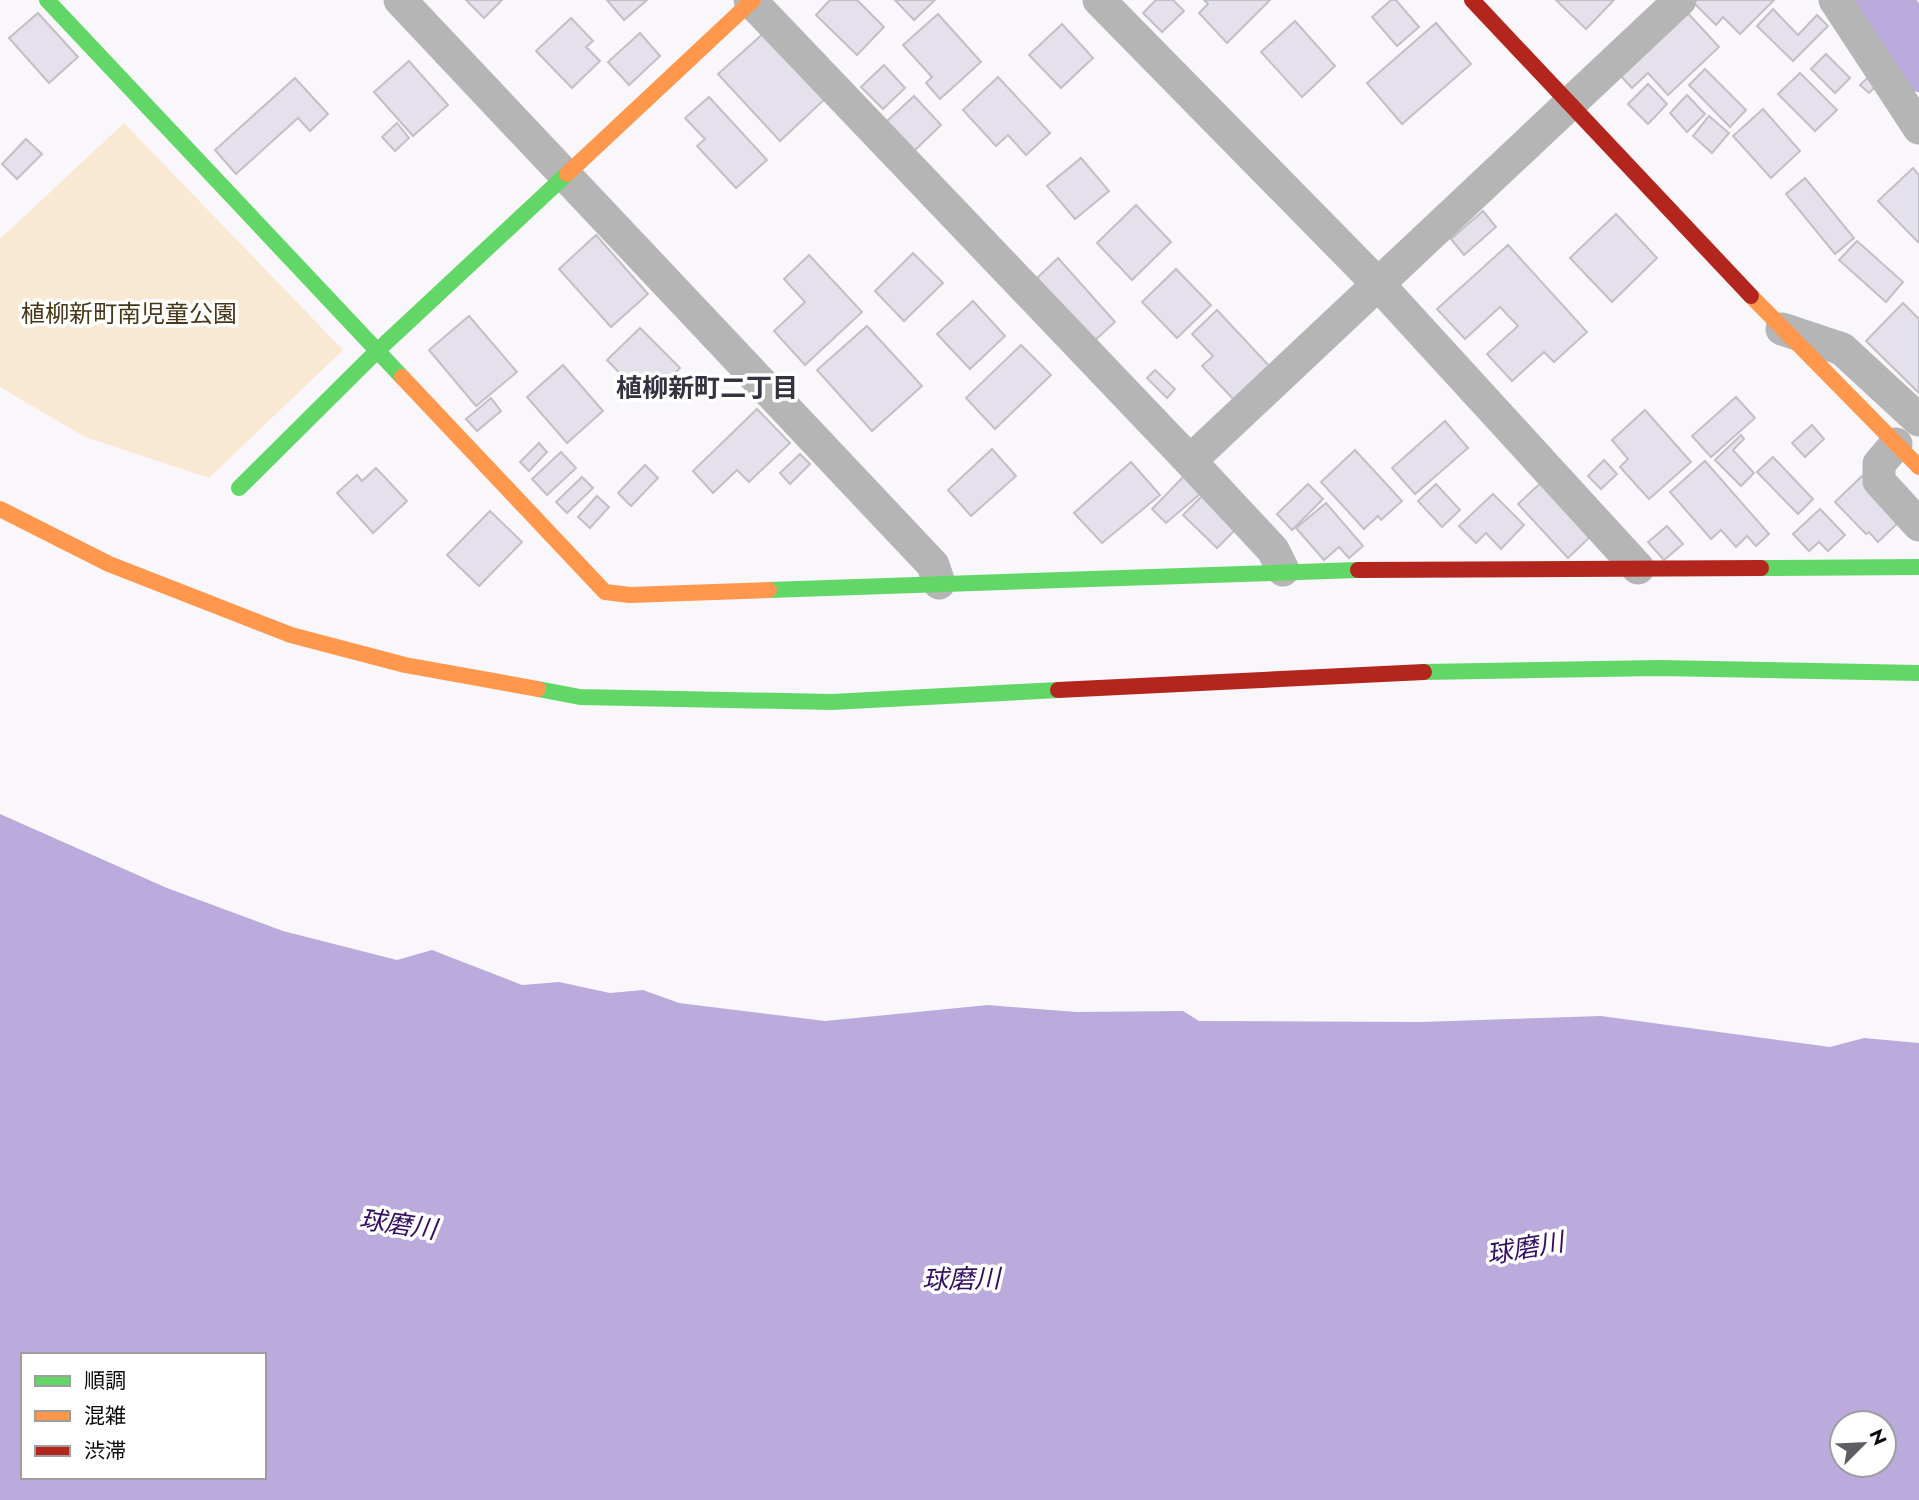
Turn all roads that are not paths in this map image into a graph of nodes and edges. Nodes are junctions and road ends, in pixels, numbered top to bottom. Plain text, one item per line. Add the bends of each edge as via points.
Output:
1 (47, 0) edge
2 (400, 0) edge
3 (752, 0) edge
4 (1099, 0) edge
5 (1472, 0) edge
6 (1680, 0) edge
7 (1835, 0) edge
8 (1571, 105) junction
9 (1919, 128) edge
10 (565, 175) junction
11 (1378, 284) junction
12 (1782, 329) junction
13 (376, 352) junction
14 (1919, 420) edge
15 (1896, 444) junction
16 (1190, 461) junction
17 (1919, 467) edge
18 (239, 488) dead end
19 (0, 509) edge
20 (1919, 525) edge
21 (1919, 567) edge
22 (1638, 568) junction
23 (1283, 570) junction
24 (939, 583) junction
25 (1919, 673) edge

1 - 13 street
2 - 10 street
3 - 10 street
3 - 16 street
4 - 11 street
5 - 8 street
6 - 8 street
7 - 9 street
8 - 11 street
8 - 12 street
10 - 13 street
10 - 24 street via 933,565
11 - 16 street
11 - 22 street
12 - 14 street via 1842,349
12 - 15 street
13 - 18 street
13 - 24 street via 605,592 631,595
15 - 17 street
15 - 20 street via 1879,464 1879,481
16 - 23 street via 1273,550
19 - 25 street via 109,565 291,635 405,666 580,696 832,702 1404,672 1659,668
21 - 22 street
22 - 23 street
23 - 24 street

